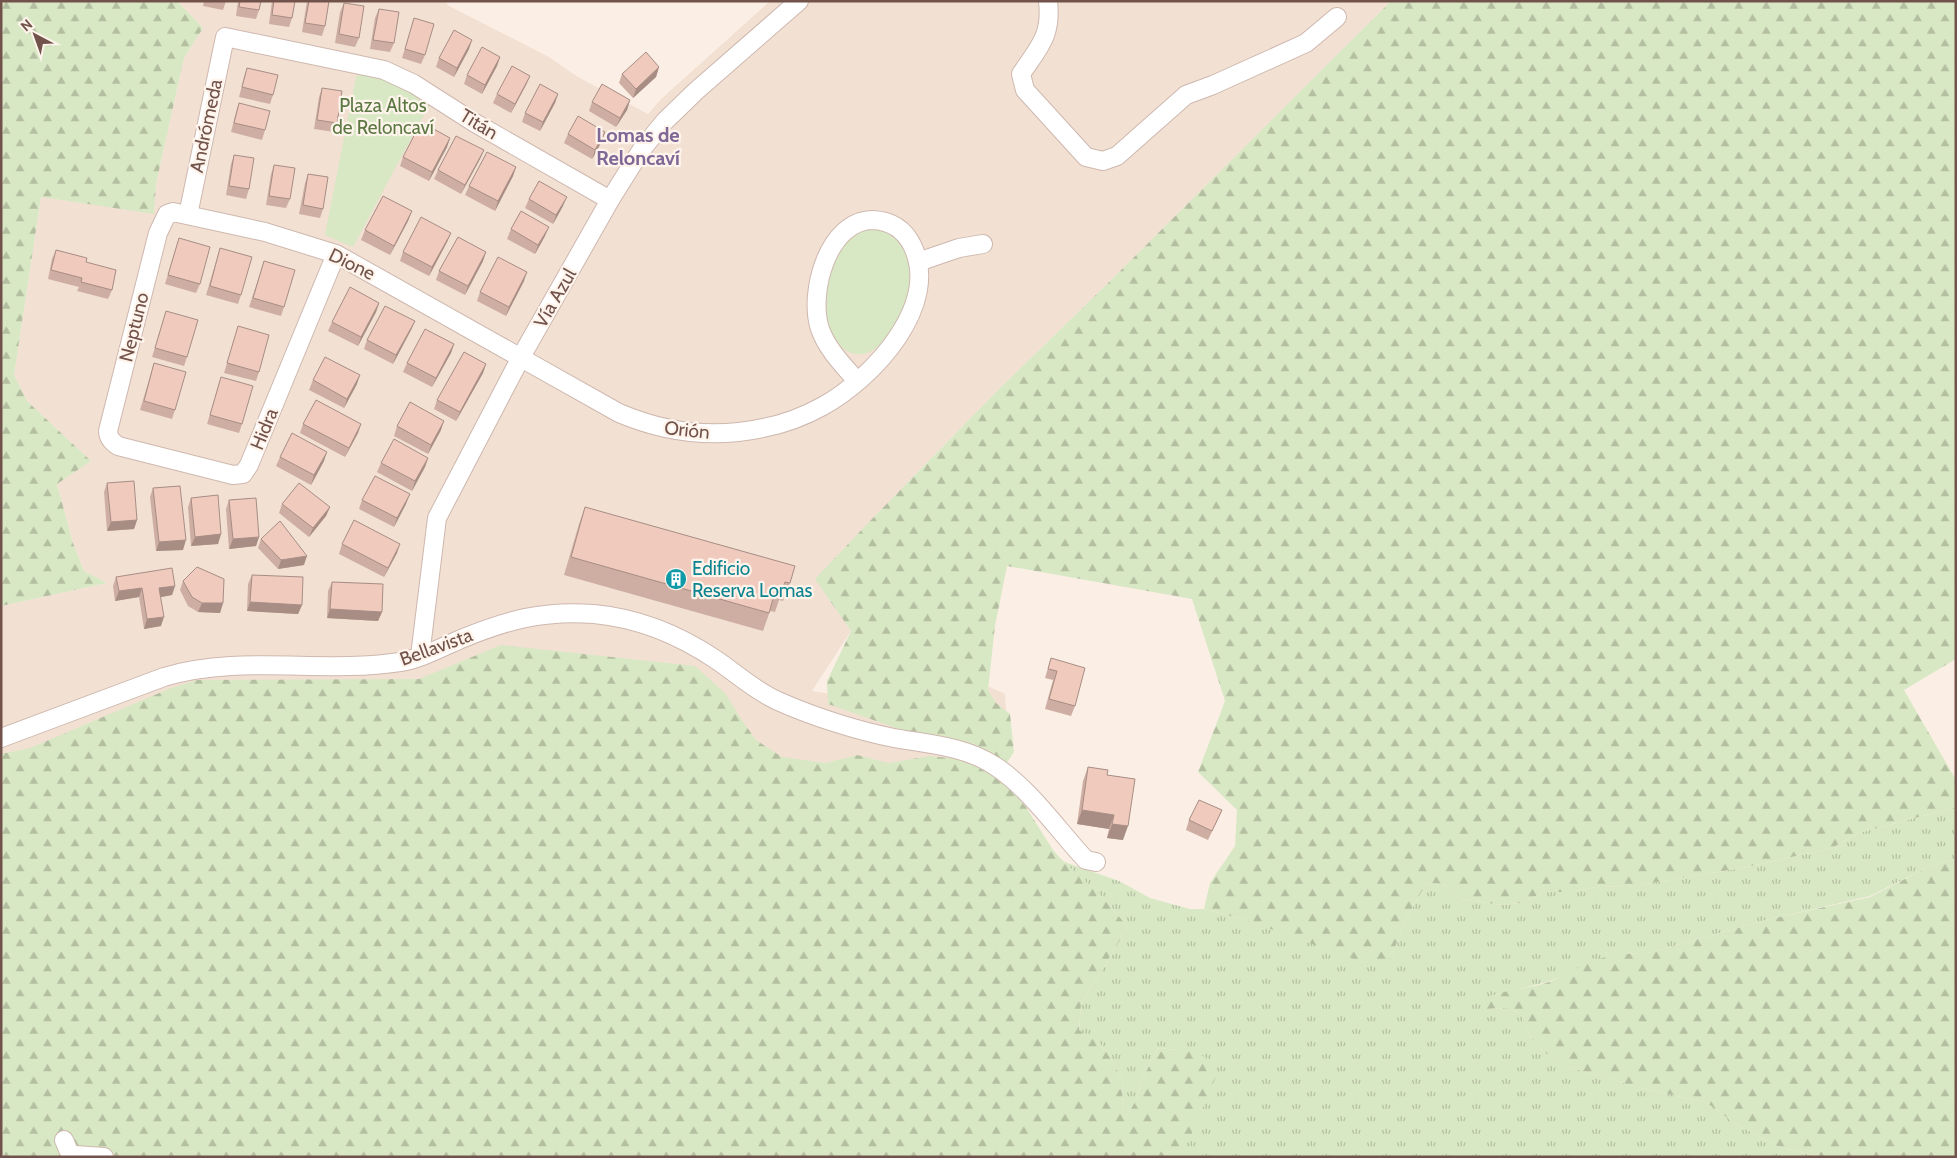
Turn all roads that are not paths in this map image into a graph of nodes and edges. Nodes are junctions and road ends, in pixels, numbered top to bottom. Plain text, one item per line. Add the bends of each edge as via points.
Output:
1 (799, 1) edge
2 (1048, 1) edge
3 (1337, 17) dead end
4 (225, 37) joint
5 (610, 200) junction
6 (167, 214) joint
7 (188, 215) junction
8 (983, 244) dead end
9 (336, 254) junction
10 (918, 262) junction
11 (521, 357) junction
12 (857, 381) junction
13 (111, 441) joint
14 (420, 656) junction
15 (1, 738) edge
16 (1096, 862) dead end
17 (64, 1140) dead end
18 (104, 1157) edge

1 - 5 street, Vía Azul via 670,116 642,150
2 - 3 street via 1050,19 1046,36 1020,74 1025,90 1086,157 1103,161 1117,156 1186,94 1306,43
4 - 5 street, Titán via 384,70 414,84
4 - 7 street, Andrómeda
5 - 11 street, Vía Azul
6 - 7 street, Dione
6 - 13 street, Neptuno via 158,233 108,430
7 - 9 street, Dione via 265,232
8 - 10 street via 959,248
9 - 11 street, Dione
9 - 13 street, Hidra via 243,474 232,475 118,446
10 - 12 street, Orión via 918,294 912,314 894,344
10 - 12 street, Orión via 911,242 898,227 870,220 859,223 840,237 824,262 816,296 818,322 828,346
11 - 12 street, Orión via 638,421 659,428 700,434 744,431 785,422 824,406
11 - 14 street, Vía Azul via 437,518
14 - 15 street, Bellavista via 402,662 362,666 192,670 164,677
14 - 16 street, Bellavista via 487,628 529,616 573,613 624,619 669,633 694,646 778,701 854,728 967,752 994,766 1019,786 1086,860
17 - 18 street via 69,1152 75,1155

